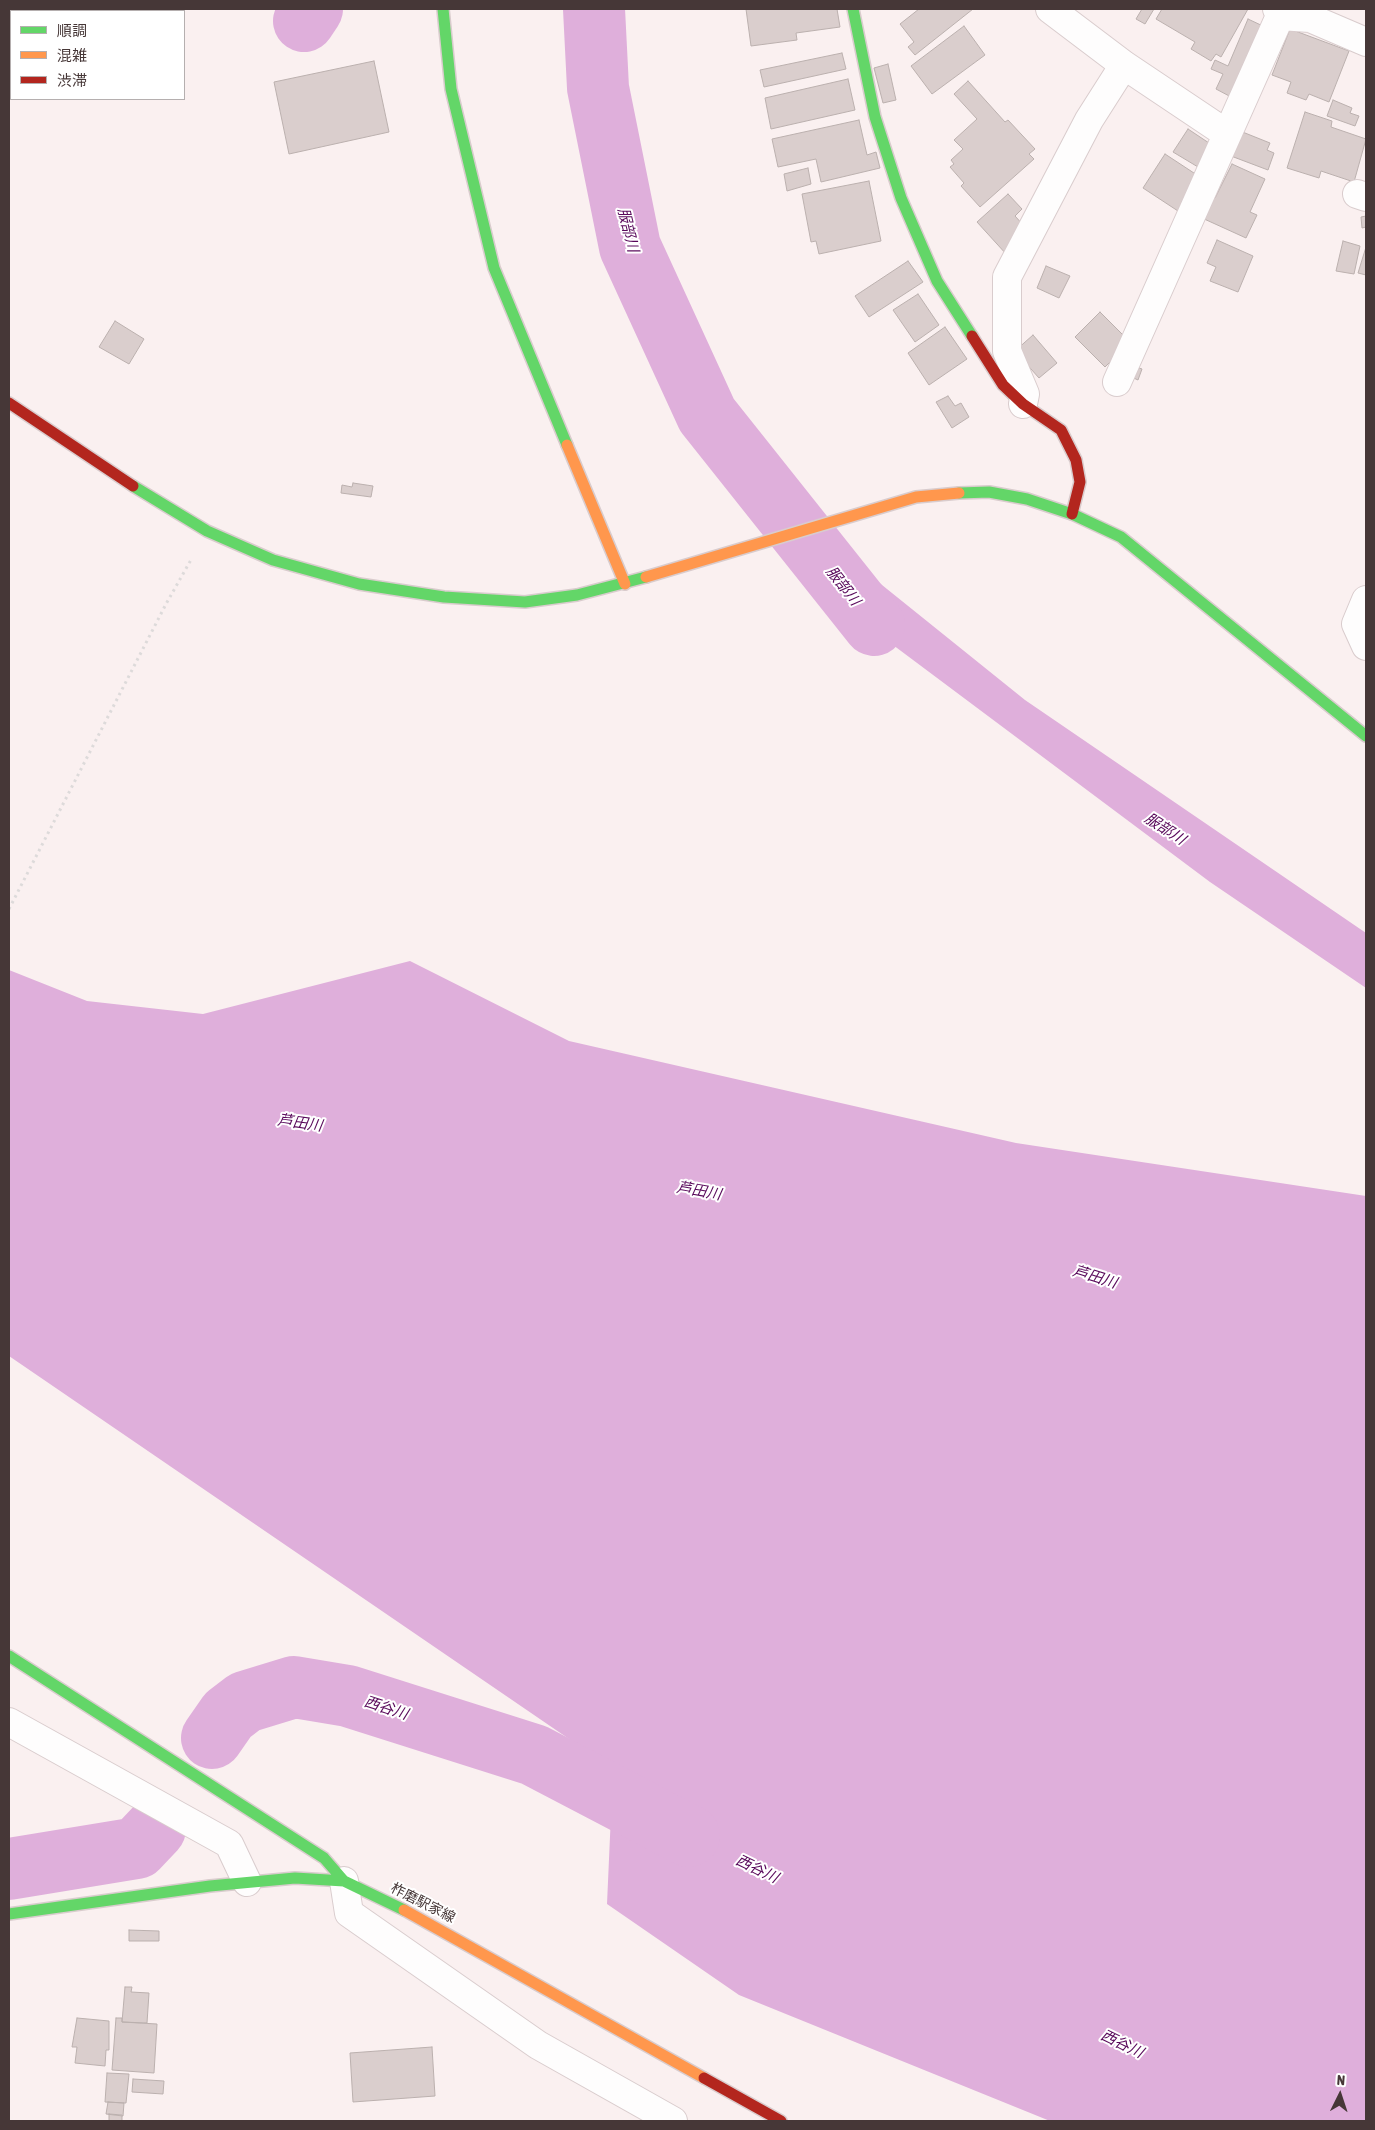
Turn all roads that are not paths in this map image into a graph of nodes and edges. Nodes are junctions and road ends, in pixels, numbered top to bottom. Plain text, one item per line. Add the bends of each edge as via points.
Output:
1 (443, 9) edge
2 (853, 9) edge
3 (1050, 9) edge
4 (1278, 13) edge
5 (1366, 42) edge
6 (1124, 65) junction
7 (1227, 134) junction
8 (1117, 382) dead end
9 (9, 403) edge
10 (1023, 404) junction
11 (1072, 514) junction
12 (624, 584) junction
13 (1366, 600) edge
14 (1366, 646) edge
15 (1366, 736) edge
16 (9, 1656) edge
17 (9, 1722) edge
18 (344, 1880) junction
19 (247, 1882) junction
20 (9, 1914) edge
21 (672, 2121) edge
22 (781, 2121) edge

1 - 12 street via 451,89 494,268
2 - 10 street via 875,117 901,198 933,273 1003,385
3 - 6 street
4 - 5 street via 1310,18
4 - 7 street
6 - 7 street
6 - 10 street via 1089,120 1007,277 1007,351 1025,394
7 - 8 street
9 - 12 street via 126,482 207,531 274,560 359,584 444,597 525,602
10 - 11 street via 1061,430 1076,460 1080,482
11 - 12 street via 1027,499 989,492 916,497
11 - 15 street via 1121,537
13 - 14 street via 1356,624
16 - 18 street via 324,1858
17 - 19 street via 230,1844
18 - 19 street, 柞磨駅家線 via 295,1878
18 - 21 street via 349,1913 538,2045
18 - 22 street, 柞磨駅家線 via 425,1920
19 - 20 street, 柞磨駅家線

